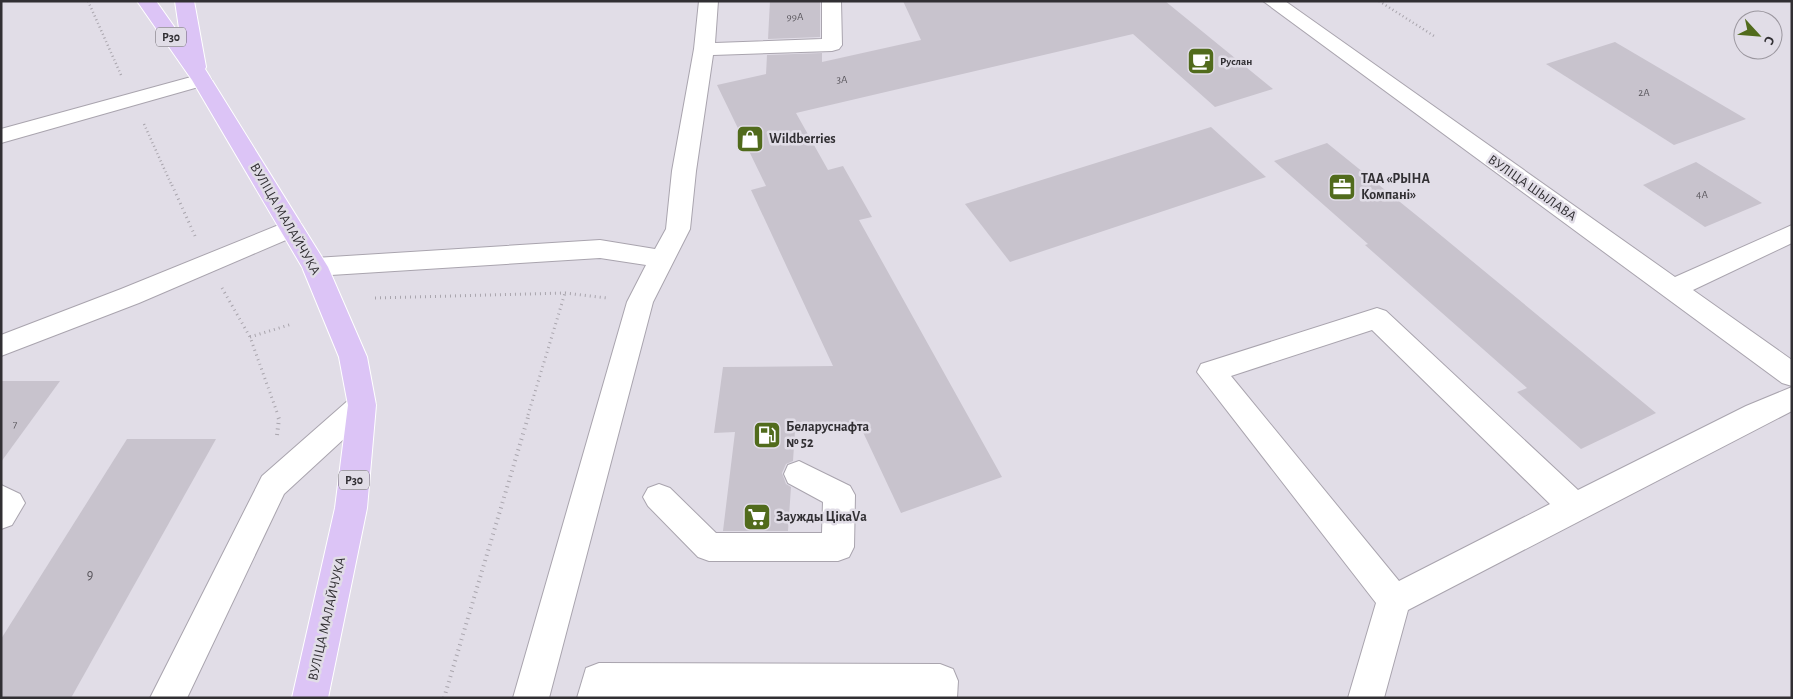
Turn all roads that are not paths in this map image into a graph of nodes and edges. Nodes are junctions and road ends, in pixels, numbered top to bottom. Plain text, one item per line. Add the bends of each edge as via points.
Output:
1 (146, 1) edge
2 (184, 1) edge
3 (709, 1) edge
4 (831, 1) edge
5 (1272, 1) edge
6 (704, 49) junction
7 (200, 76) junction
8 (1, 136) edge
9 (291, 228) junction
10 (1792, 233) edge
11 (663, 259) junction
12 (315, 266) junction
13 (1674, 288) junction
14 (1, 346) edge
15 (1792, 376) edge
16 (1792, 398) edge
17 (362, 404) junction
18 (799, 474) dead end
19 (659, 497) dead end
20 (1, 498) edge
21 (1574, 507) junction
22 (1, 515) edge
23 (1394, 600) junction
24 (168, 698) edge
25 (310, 698) edge
26 (531, 698) edge
27 (595, 698) edge
28 (939, 698) edge
29 (1366, 698) edge

1 - 7 main road, ВУЛІЦА МАЛАЙЧУКА / Р30
2 - 7 main road, ВУЛІЦА МАЛАЙЧУКА / Р30
3 - 6 street
4 - 6 street via 832,45
5 - 13 street, ВУЛІЦА ШЫЛАВА via 1409,102
6 - 11 street via 678,229
7 - 8 street
7 - 9 main road, ВУЛІЦА МАЛАЙЧУКА / Р30
9 - 12 main road, ВУЛІЦА МАЛАЙЧУКА / Р30
9 - 14 street
10 - 13 street
11 - 12 street via 600,249
11 - 26 street via 640,302
12 - 17 main road, ВУЛІЦА МАЛАЙЧУКА / Р30 via 353,357
13 - 15 street, ВУЛІЦА ШЫЛАВА
16 - 21 street
17 - 24 street via 273,485
17 - 25 main road, ВУЛІЦА МАЛАЙЧУКА / Р30 via 351,508
18 - 19 street via 839,495 838,546 710,547
20 - 22 street via 9,503
21 - 23 street
21 - 23 street via 1377,318 1211,372
23 - 29 street
27 - 28 street via 599,680 940,681

